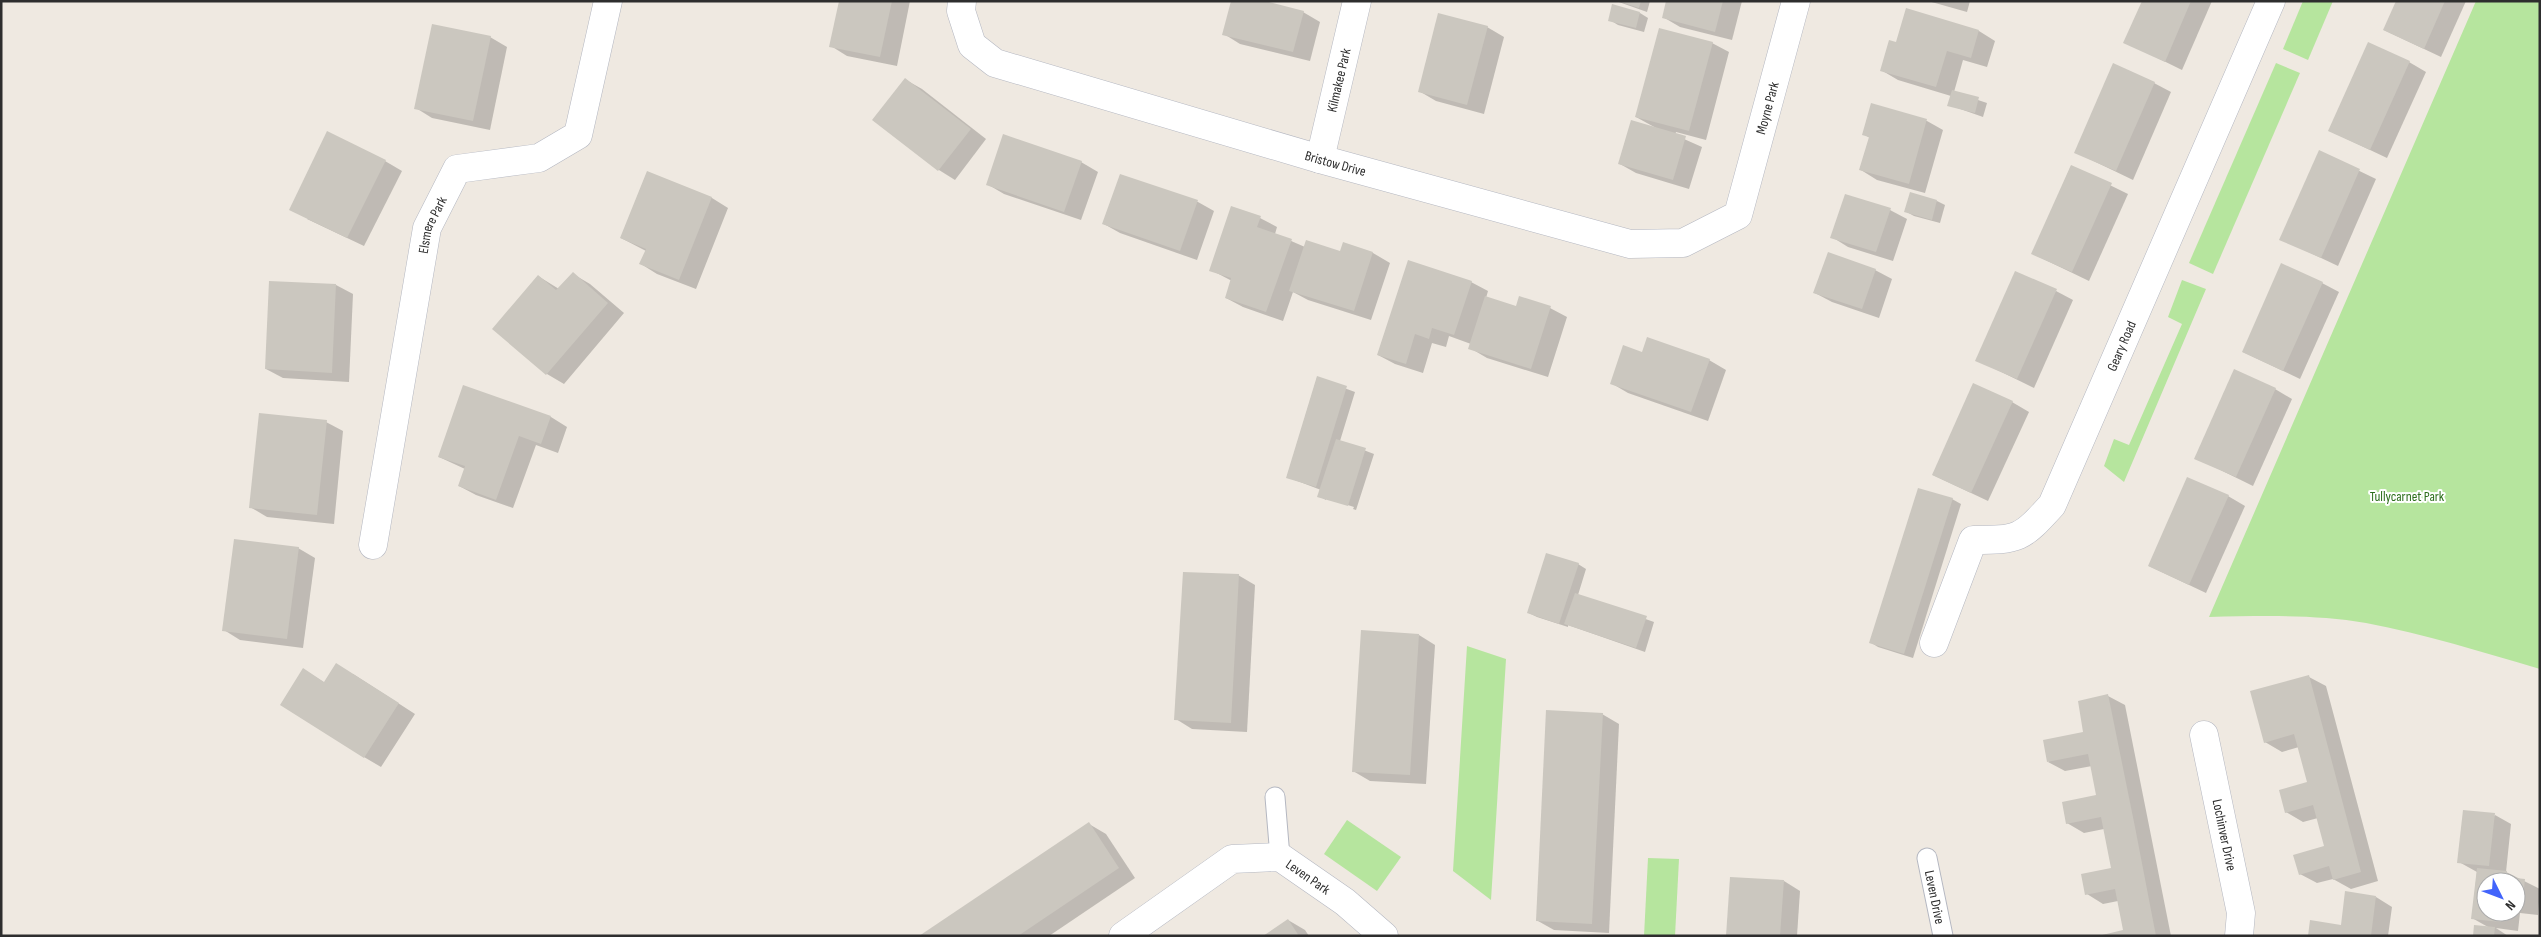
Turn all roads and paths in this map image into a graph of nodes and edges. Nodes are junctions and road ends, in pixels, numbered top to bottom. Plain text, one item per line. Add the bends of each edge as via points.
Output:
1 (608, 1) edge
2 (1357, 1) edge
3 (1796, 1) edge
4 (2271, 1) edge
5 (962, 6) edge
6 (1320, 158) junction
7 (1738, 215) joint
8 (373, 545) dead end
9 (1934, 643) dead end
10 (2204, 735) dead end
11 (1275, 797) dead end
12 (1280, 857) junction
13 (1927, 858) dead end
14 (1123, 936) edge
15 (1384, 936) edge
16 (1943, 936) edge
17 (2239, 936) edge

1 - 8 street, Elsmere Park via 578,135 539,158 457,169 427,228
2 - 6 street, Kilmakee Park
3 - 7 street, Moyne Park
4 - 9 street, Geary Road via 2052,505 2028,532 2007,540 1973,540
5 - 6 street, Bristow Drive via 972,45 995,63
6 - 7 street, Bristow Drive via 1630,244 1683,243
10 - 17 street, Lochinver Drive via 2241,913
11 - 12 lane
12 - 14 street, Leven Park via 1232,860
12 - 15 street, Leven Park via 1345,902
13 - 16 lane, Leven Drive

